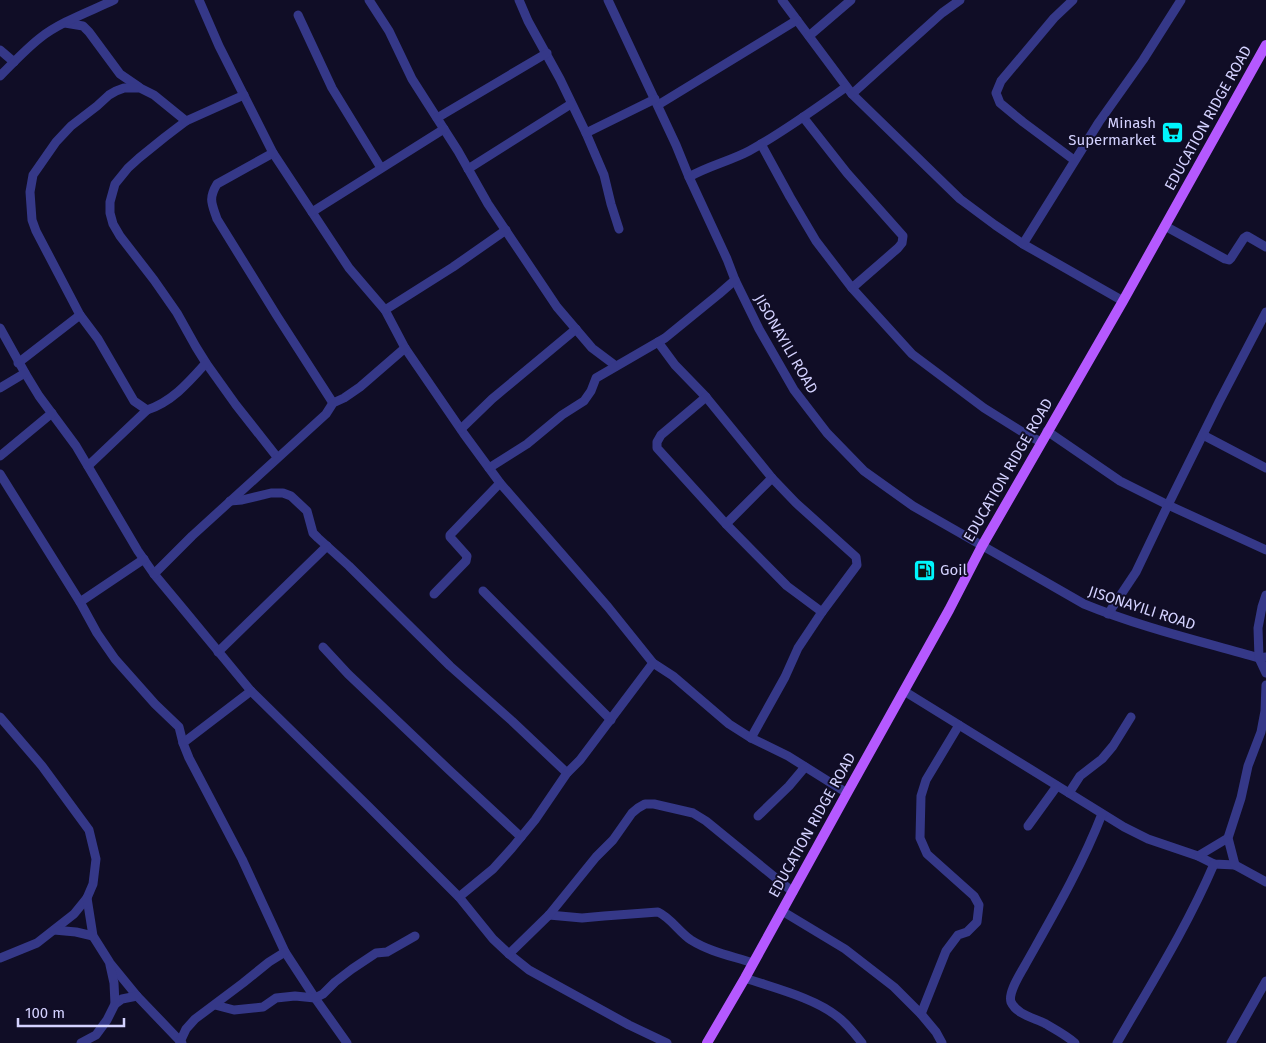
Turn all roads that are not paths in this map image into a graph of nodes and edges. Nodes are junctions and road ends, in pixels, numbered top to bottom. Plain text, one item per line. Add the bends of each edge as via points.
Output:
1 (114, 0) edge
2 (199, 0) edge
3 (370, 0) edge
4 (520, 0) edge
5 (608, 0) edge
6 (782, 0) edge
7 (851, 0) edge
8 (1073, 0) edge
9 (1181, 0) edge
10 (956, 1) edge
11 (298, 15) dead end
12 (797, 20) junction
13 (65, 23) junction
14 (809, 36) junction
15 (1266, 45) edge
16 (0, 50) edge
17 (547, 53) junction
18 (14, 62) junction
19 (0, 76) edge
20 (140, 88) junction
21 (849, 91) junction
22 (244, 95) junction
23 (656, 102) junction
24 (571, 104) junction
25 (803, 117) junction
26 (437, 118) junction
27 (186, 121) junction
28 (444, 129) junction
29 (586, 133) junction
30 (761, 144) junction
31 (273, 154) junction
32 (1074, 160) junction
33 (381, 168) junction
34 (468, 170) junction
35 (689, 177) junction
36 (312, 212) junction
37 (1165, 226) junction
38 (619, 229) dead end
39 (506, 230) junction
40 (1023, 244) junction
41 (1266, 247) edge
42 (735, 280) junction
43 (852, 288) junction
44 (1123, 301) junction
45 (385, 310) junction
46 (1266, 312) edge
47 (80, 315) junction
48 (0, 328) edge
49 (576, 329) junction
50 (658, 342) junction
51 (405, 348) junction
52 (18, 363) junction
53 (206, 363) junction
54 (616, 366) junction
55 (25, 373) junction
56 (0, 388) edge
57 (706, 397) junction
58 (333, 403) junction
59 (147, 410) junction
60 (52, 413) junction
61 (461, 429) junction
62 (1047, 431) junction
63 (1203, 435) junction
64 (1041, 442) junction
65 (0, 456) edge
66 (277, 458) junction
67 (88, 466) junction
68 (489, 468) junction
69 (1266, 468) edge
70 (0, 474) edge
71 (772, 478) junction
72 (500, 483) junction
73 (230, 501) junction
74 (1168, 505) junction
75 (726, 524) junction
76 (328, 546) junction
77 (982, 546) junction
78 (1266, 550) edge
79 (144, 559) junction
80 (154, 574) junction
81 (484, 591) dead end
82 (434, 594) dead end
83 (1266, 595) edge
84 (80, 602) junction
85 (822, 612) junction
86 (1108, 614) junction
87 (322, 648) dead end
88 (218, 652) junction
89 (1262, 657) edge
90 (653, 663) junction
91 (1266, 673) edge
92 (1266, 685) edge
93 (251, 691) junction
94 (904, 692) junction
95 (0, 716) edge
96 (1131, 716) dead end
97 (611, 720) junction
98 (959, 724) junction
99 (751, 738) junction
100 (183, 743) junction
101 (805, 767) junction
102 (567, 773) junction
103 (1057, 786) junction
104 (848, 793) junction
105 (1068, 794) junction
106 (1102, 814) junction
107 (758, 816) dead end
108 (1028, 826) dead end
109 (521, 836) junction
110 (1228, 838) junction
111 (1198, 856) junction
112 (1214, 864) junction
113 (1235, 865) junction
114 (1266, 882) edge
115 (793, 892) junction
116 (459, 897) junction
117 (87, 898) junction
118 (782, 910) junction
119 (549, 915) junction
120 (54, 930) junction
121 (93, 936) junction
122 (415, 936) dead end
123 (285, 952) junction
124 (509, 954) junction
125 (0, 958) edge
126 (110, 962) junction
127 (753, 963) junction
128 (745, 978) junction
129 (1266, 980) edge
130 (137, 996) junction
131 (315, 998) junction
132 (116, 1004) junction
133 (215, 1005) junction
134 (921, 1014) junction
135 (176, 1041) edge
136 (1119, 1042) edge
137 (81, 1043) edge
138 (347, 1043) edge
139 (667, 1043) edge
140 (707, 1043) edge
141 (862, 1043) edge
142 (942, 1043) edge
143 (1075, 1043) edge
144 (1231, 1043) edge

1 - 13 street
2 - 22 street
3 - 26 street
4 - 17 street
5 - 23 street, JISONAYILI ROAD
6 - 12 street
7 - 14 street
8 - 32 street via 1012,67 996,93 1000,103
9 - 32 street
10 - 21 street
11 - 33 street via 332,88
12 - 14 street
12 - 23 street
13 - 18 street via 41,37
13 - 20 street via 83,26 120,74
14 - 21 street
15 - 37 main road, EDUCATION RIDGE ROAD
16 - 18 street
17 - 24 street
17 - 26 street
18 - 19 street
20 - 27 street
20 - 47 street via 116,91 71,126 47,153 31,182 32,220 36,231
21 - 25 street
21 - 40 street via 960,199
22 - 27 street
22 - 31 street
23 - 29 street
23 - 35 street, JISONAYILI ROAD
24 - 29 street
24 - 34 street
25 - 30 street
25 - 43 street via 903,236 902,244
26 - 28 street
27 - 53 street via 128,168 112,192 110,213 120,236 177,313
28 - 33 street
28 - 34 street
29 - 38 street via 604,175
30 - 35 street
30 - 43 street via 816,241
31 - 36 street
31 - 58 street via 217,184 211,202 218,219
32 - 40 street
33 - 36 street
34 - 39 street
35 - 42 street, JISONAYILI ROAD
36 - 45 street via 349,268
37 - 41 street via 1225,260 1231,258 1247,236
37 - 44 main road, EDUCATION RIDGE ROAD
39 - 45 street
39 - 49 street via 557,307
40 - 44 street
42 - 50 street
42 - 77 street, JISONAYILI ROAD via 794,390 827,433 864,471 913,506
43 - 64 street via 912,354 984,408
44 - 62 main road, EDUCATION RIDGE ROAD
45 - 51 street
46 - 63 street
47 - 52 street
47 - 59 street via 134,401
48 - 52 street
49 - 54 street via 592,348
49 - 61 street
50 - 54 street
50 - 57 street
51 - 58 street via 360,387
51 - 61 street
52 - 55 street
53 - 59 street via 168,401
53 - 66 street
54 - 68 street via 596,378 584,402
55 - 56 street
55 - 60 street
57 - 71 street
57 - 75 street via 661,435 657,448
58 - 66 street via 326,414
59 - 67 street
60 - 65 street
60 - 67 street
61 - 68 street
62 - 64 main road, EDUCATION RIDGE ROAD
62 - 74 street via 1120,481
63 - 69 street
63 - 74 street
64 - 77 main road, EDUCATION RIDGE ROAD
66 - 73 street
67 - 79 street
68 - 72 street
70 - 84 street
71 - 75 street
71 - 85 street via 856,557 857,565
72 - 82 street via 450,535 467,556 466,561
72 - 90 street
73 - 76 street via 271,493 291,496 307,511 313,533
73 - 80 street
74 - 78 street
74 - 86 street via 1136,572
75 - 85 street via 787,586
76 - 88 street
76 - 102 street via 450,666
77 - 86 street, JISONAYILI ROAD via 1084,604
77 - 94 main road, EDUCATION RIDGE ROAD
79 - 80 street
79 - 84 street
80 - 88 street
81 - 97 street
83 - 89 street via 1258,628
84 - 100 street via 116,660 180,727
85 - 99 street via 798,648
86 - 89 street, JISONAYILI ROAD
87 - 109 street
88 - 93 street
89 - 91 street
90 - 97 street
90 - 99 street
92 - 110 street via 1261,732
93 - 100 street
93 - 116 street
94 - 98 street
94 - 104 main road, EDUCATION RIDGE ROAD
95 - 117 street via 89,830 96,859 93,884
96 - 105 street via 1113,746 1080,776
97 - 102 street
98 - 103 street
98 - 134 street via 926,780 921,796 920,838 927,854 974,896 979,905 977,922 967,932 958,935 946,951
99 - 101 street
100 - 123 street
101 - 104 street
101 - 107 street
102 - 109 street
103 - 105 street
103 - 108 street
104 - 115 main road, EDUCATION RIDGE ROAD
105 - 106 street
106 - 111 street via 1148,839
106 - 143 street via 1056,912 1010,995 1016,1009
109 - 116 street via 493,869
110 - 111 street
110 - 113 street
111 - 112 street
112 - 113 street
112 - 136 street
113 - 114 street
115 - 118 main road, EDUCATION RIDGE ROAD
115 - 119 street via 693,813 645,804 632,813
116 - 124 street
117 - 120 street
117 - 121 street
118 - 127 main road, EDUCATION RIDGE ROAD
118 - 134 street via 845,949 894,987
119 - 124 street
119 - 127 street via 582,918 658,912 690,939 708,949
120 - 121 street
120 - 125 street via 37,943
121 - 126 street
122 - 131 street via 388,952 376,953
123 - 131 street
123 - 133 street
124 - 139 street via 529,970 629,1026
126 - 130 street
126 - 132 street
127 - 128 main road, EDUCATION RIDGE ROAD
128 - 140 main road, EDUCATION RIDGE ROAD
128 - 141 street via 818,1004 838,1017
129 - 144 street
130 - 132 street via 122,999
130 - 135 street
131 - 133 street via 276,998 263,1007 234,1010
131 - 138 street
132 - 137 street via 96,1035
133 - 135 street via 196,1019
134 - 142 street

